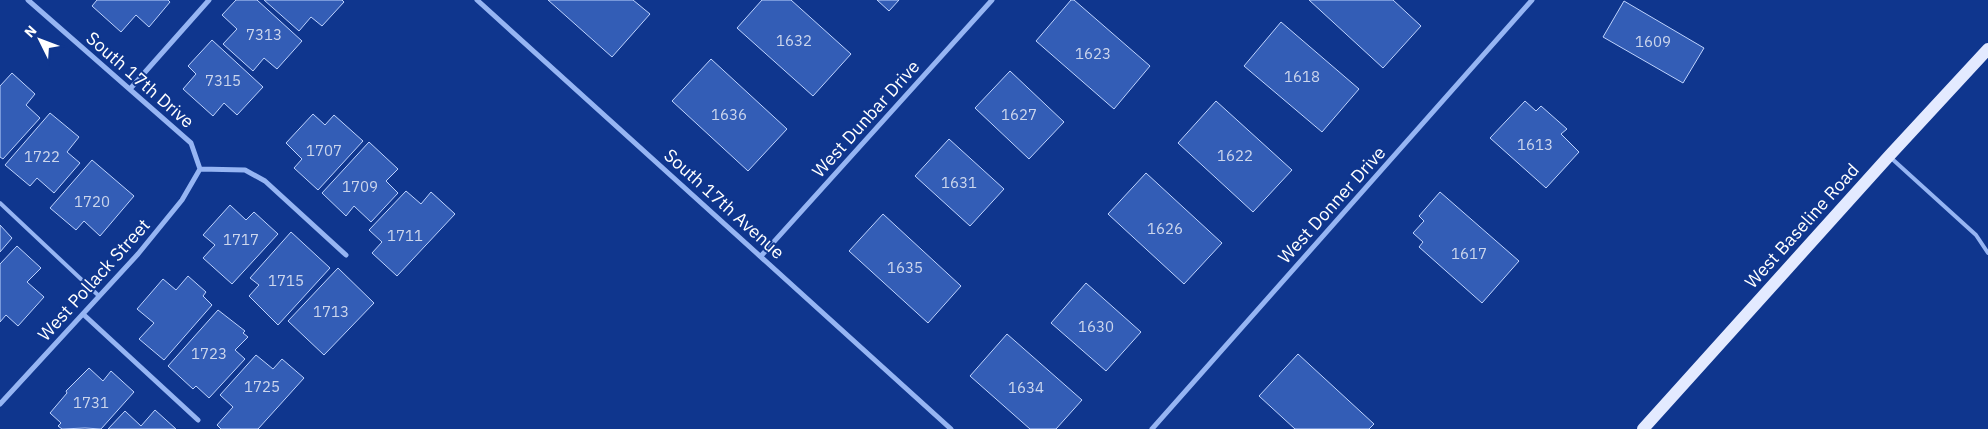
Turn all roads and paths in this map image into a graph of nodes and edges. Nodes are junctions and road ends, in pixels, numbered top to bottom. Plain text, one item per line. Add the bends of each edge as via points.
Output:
1 (28, 0) edge
2 (209, 0) edge
3 (477, 0) edge
4 (992, 0) edge
5 (1532, 0) edge
6 (1988, 48) edge
7 (130, 89) junction
8 (1889, 156) junction
9 (200, 169) junction
10 (0, 203) edge
11 (1988, 241) edge
12 (1983, 246) junction
13 (1988, 253) edge
14 (346, 255) dead end
15 (761, 256) junction
16 (99, 296) junction
17 (83, 314) junction
18 (0, 404) edge
19 (198, 420) dead end
20 (951, 429) edge
21 (1152, 429) edge
22 (1643, 429) edge

1 - 7 street, South 17th Drive
2 - 7 street
3 - 15 street, South 17th Avenue
4 - 15 street, West Dunbar Drive
5 - 21 street, West Donner Drive
6 - 8 main road, West Baseline Road
7 - 9 street, South 17th Drive via 190,143
8 - 12 lane via 1976,234
8 - 22 main road, West Baseline Road
9 - 14 street via 245,170 264,181
9 - 16 street, West Pollack Street via 182,200
10 - 16 lane
11 - 12 lane
12 - 13 lane
15 - 20 street, South 17th Avenue
16 - 17 street, West Pollack Street
17 - 18 street, West Pollack Street
17 - 19 street

